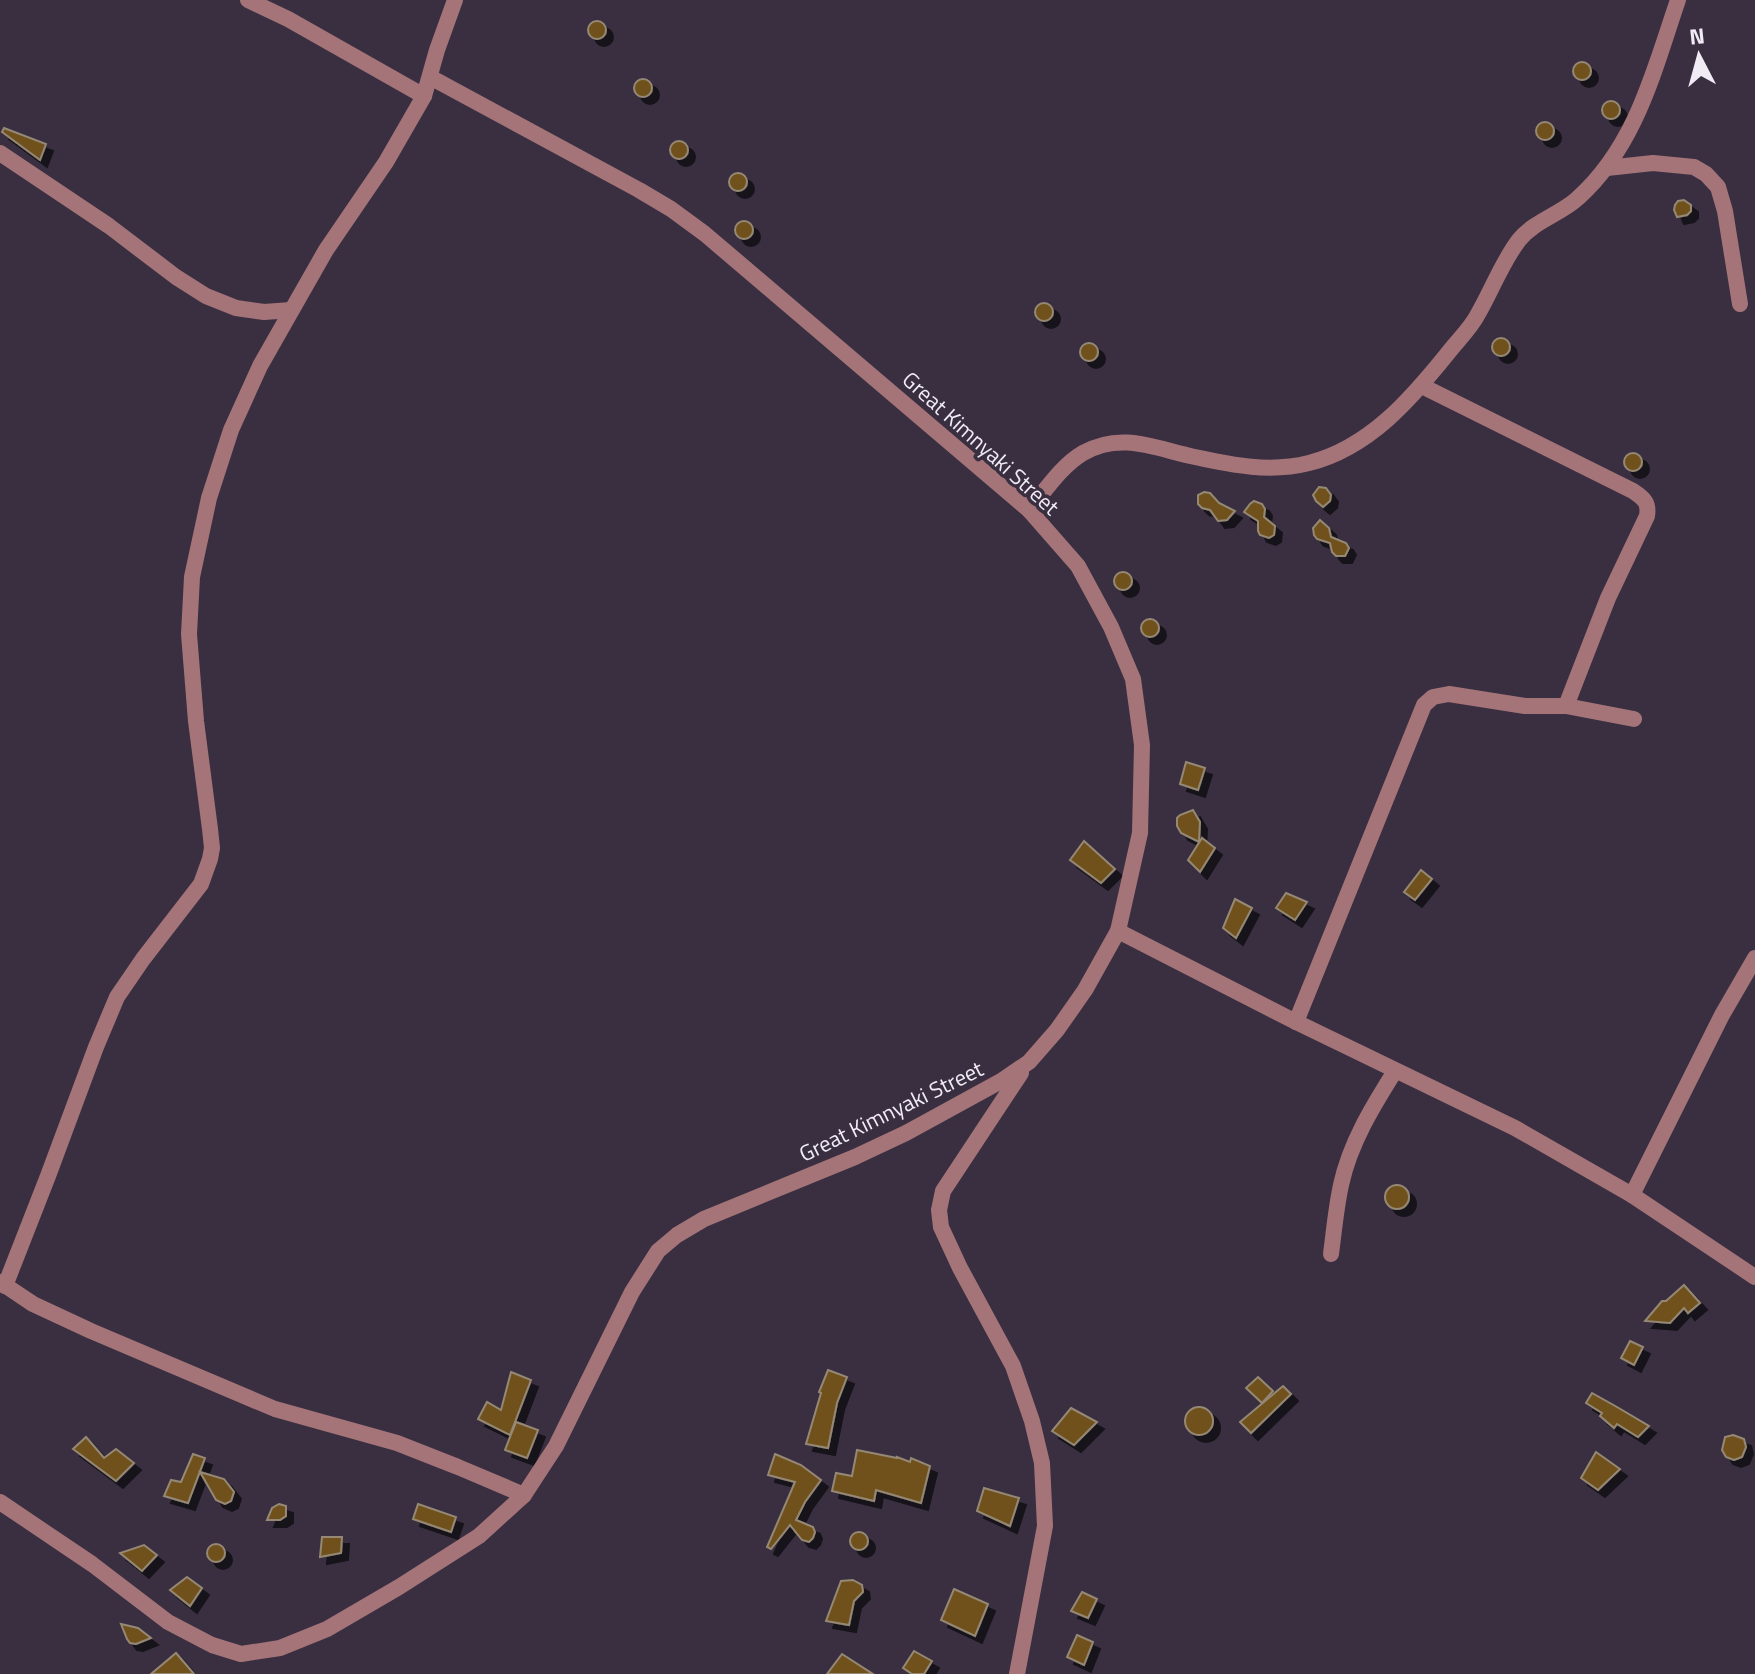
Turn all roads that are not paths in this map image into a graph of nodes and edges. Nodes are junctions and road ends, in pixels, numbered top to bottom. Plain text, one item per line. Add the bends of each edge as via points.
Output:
1 (248, 0) edge
2 (455, 0) edge
3 (1678, 0) edge
4 (430, 77) junction
5 (424, 96) junction
6 (0, 153) edge
7 (1607, 168) junction
8 (1740, 304) dead end
9 (291, 310) junction
10 (1422, 386) junction
11 (1029, 510) junction
12 (1566, 706) junction
13 (1634, 719) dead end
14 (1118, 931) junction
15 (1755, 958) edge
16 (1296, 1022) junction
17 (1029, 1062) junction
18 (1395, 1071) junction
19 (1632, 1195) junction
20 (1331, 1254) dead end
21 (1755, 1277) edge
22 (2, 1284) edge
23 (524, 1495) junction
24 (0, 1502) edge
25 (1017, 1674) edge

1 - 5 street
2 - 4 street
3 - 7 street via 1642,106
4 - 5 street
4 - 11 street, Great Kimnyaki Street via 671,209
5 - 9 street
6 - 9 street via 206,296 236,308
7 - 8 street via 1653,163 1694,167 1706,174 1718,187 1725,211
7 - 10 street via 1578,199 1520,238 1477,317
9 - 22 street via 231,430 192,577 189,634 210,859 201,884 117,997
10 - 11 street via 1375,431 1340,453 1307,464 1263,469 1147,443 1110,442 1064,467
10 - 12 street via 1645,499 1647,516
11 - 14 street, Great Kimnyaki Street via 1078,566 1133,679 1142,745 1140,833
12 - 13 street
12 - 16 street via 1525,706 1449,694 1424,705
14 - 16 street
14 - 17 street, Great Kimnyaki Street via 1085,990
15 - 19 street
16 - 18 street
17 - 23 street, Great Kimnyaki Street via 906,1133 704,1219 658,1251 632,1292 556,1446
17 - 25 street via 943,1191 939,1210 960,1268 1013,1366 1042,1463 1045,1526
18 - 19 street via 1515,1128
18 - 20 street via 1348,1161
19 - 21 street
22 - 23 street via 91,1331 275,1409 397,1443
23 - 24 street, Great Kimnyaki Street via 479,1536 327,1629 280,1648 241,1654 168,1622

